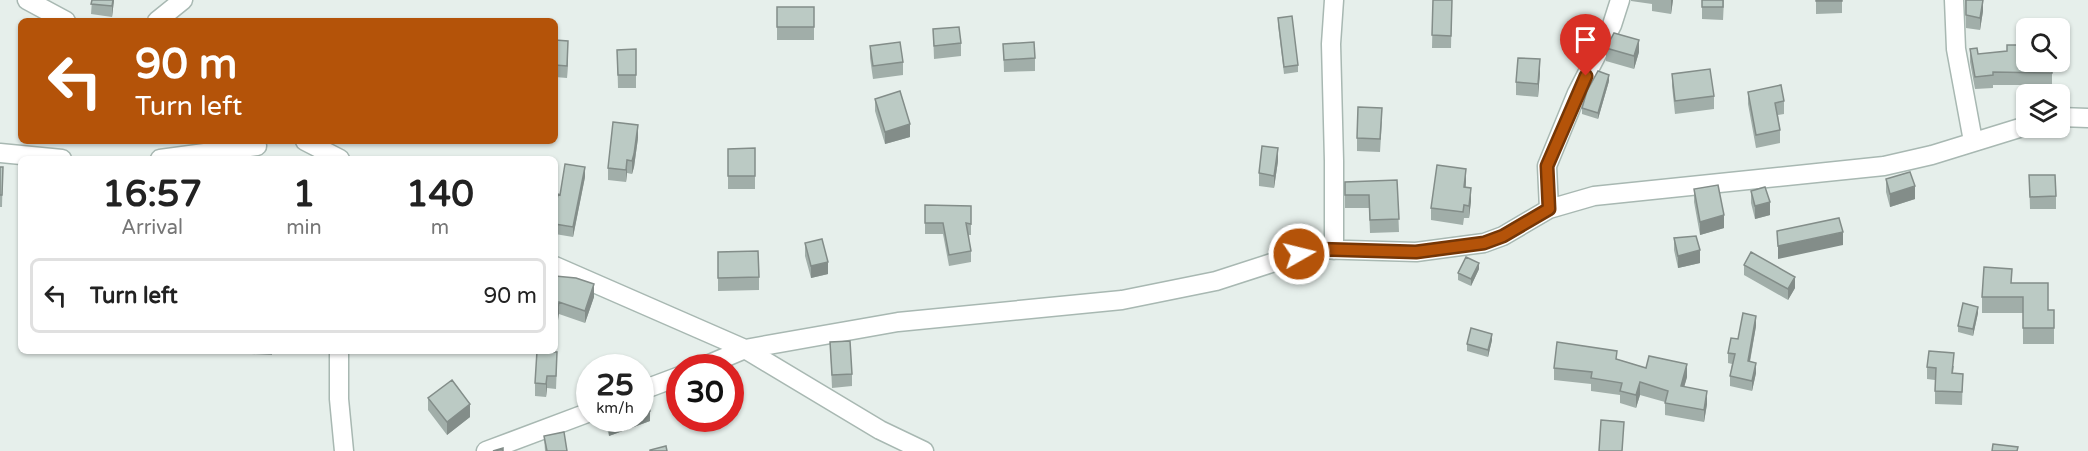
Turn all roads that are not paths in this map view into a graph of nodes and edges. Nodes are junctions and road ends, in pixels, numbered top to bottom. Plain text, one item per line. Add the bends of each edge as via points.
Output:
1 (27, 0) edge
2 (183, 0) edge
3 (1334, 0) edge
4 (1620, 0) edge
5 (1954, 0) edge
6 (60, 18) edge
7 (163, 18) edge
8 (2070, 118) edge
9 (2088, 118) edge
10 (2016, 129) edge
11 (1972, 141) junction
12 (311, 144) edge
13 (257, 149) edge
14 (0, 153) edge
15 (31, 156) edge
16 (189, 156) edge
17 (334, 156) edge
18 (1549, 209) junction
19 (1334, 250) junction
20 (558, 267) edge
21 (745, 349) junction
22 (339, 354) edge
23 (733, 354) edge
24 (576, 417) edge
25 (344, 451) edge
26 (486, 451) edge
27 (924, 451) edge

1 - 6 street
2 - 7 street
3 - 19 street
4 - 18 street via 1547,166
5 - 11 street via 1956,49
8 - 9 street
10 - 11 street
11 - 18 street via 1884,166 1594,196
12 - 17 street
13 - 16 street
14 - 15 street
18 - 19 street via 1484,243 1416,252
19 - 21 street via 1315,249 1216,281 1122,300 898,322
20 - 21 street
21 - 23 street
21 - 27 street via 880,430
22 - 25 street
24 - 26 street

